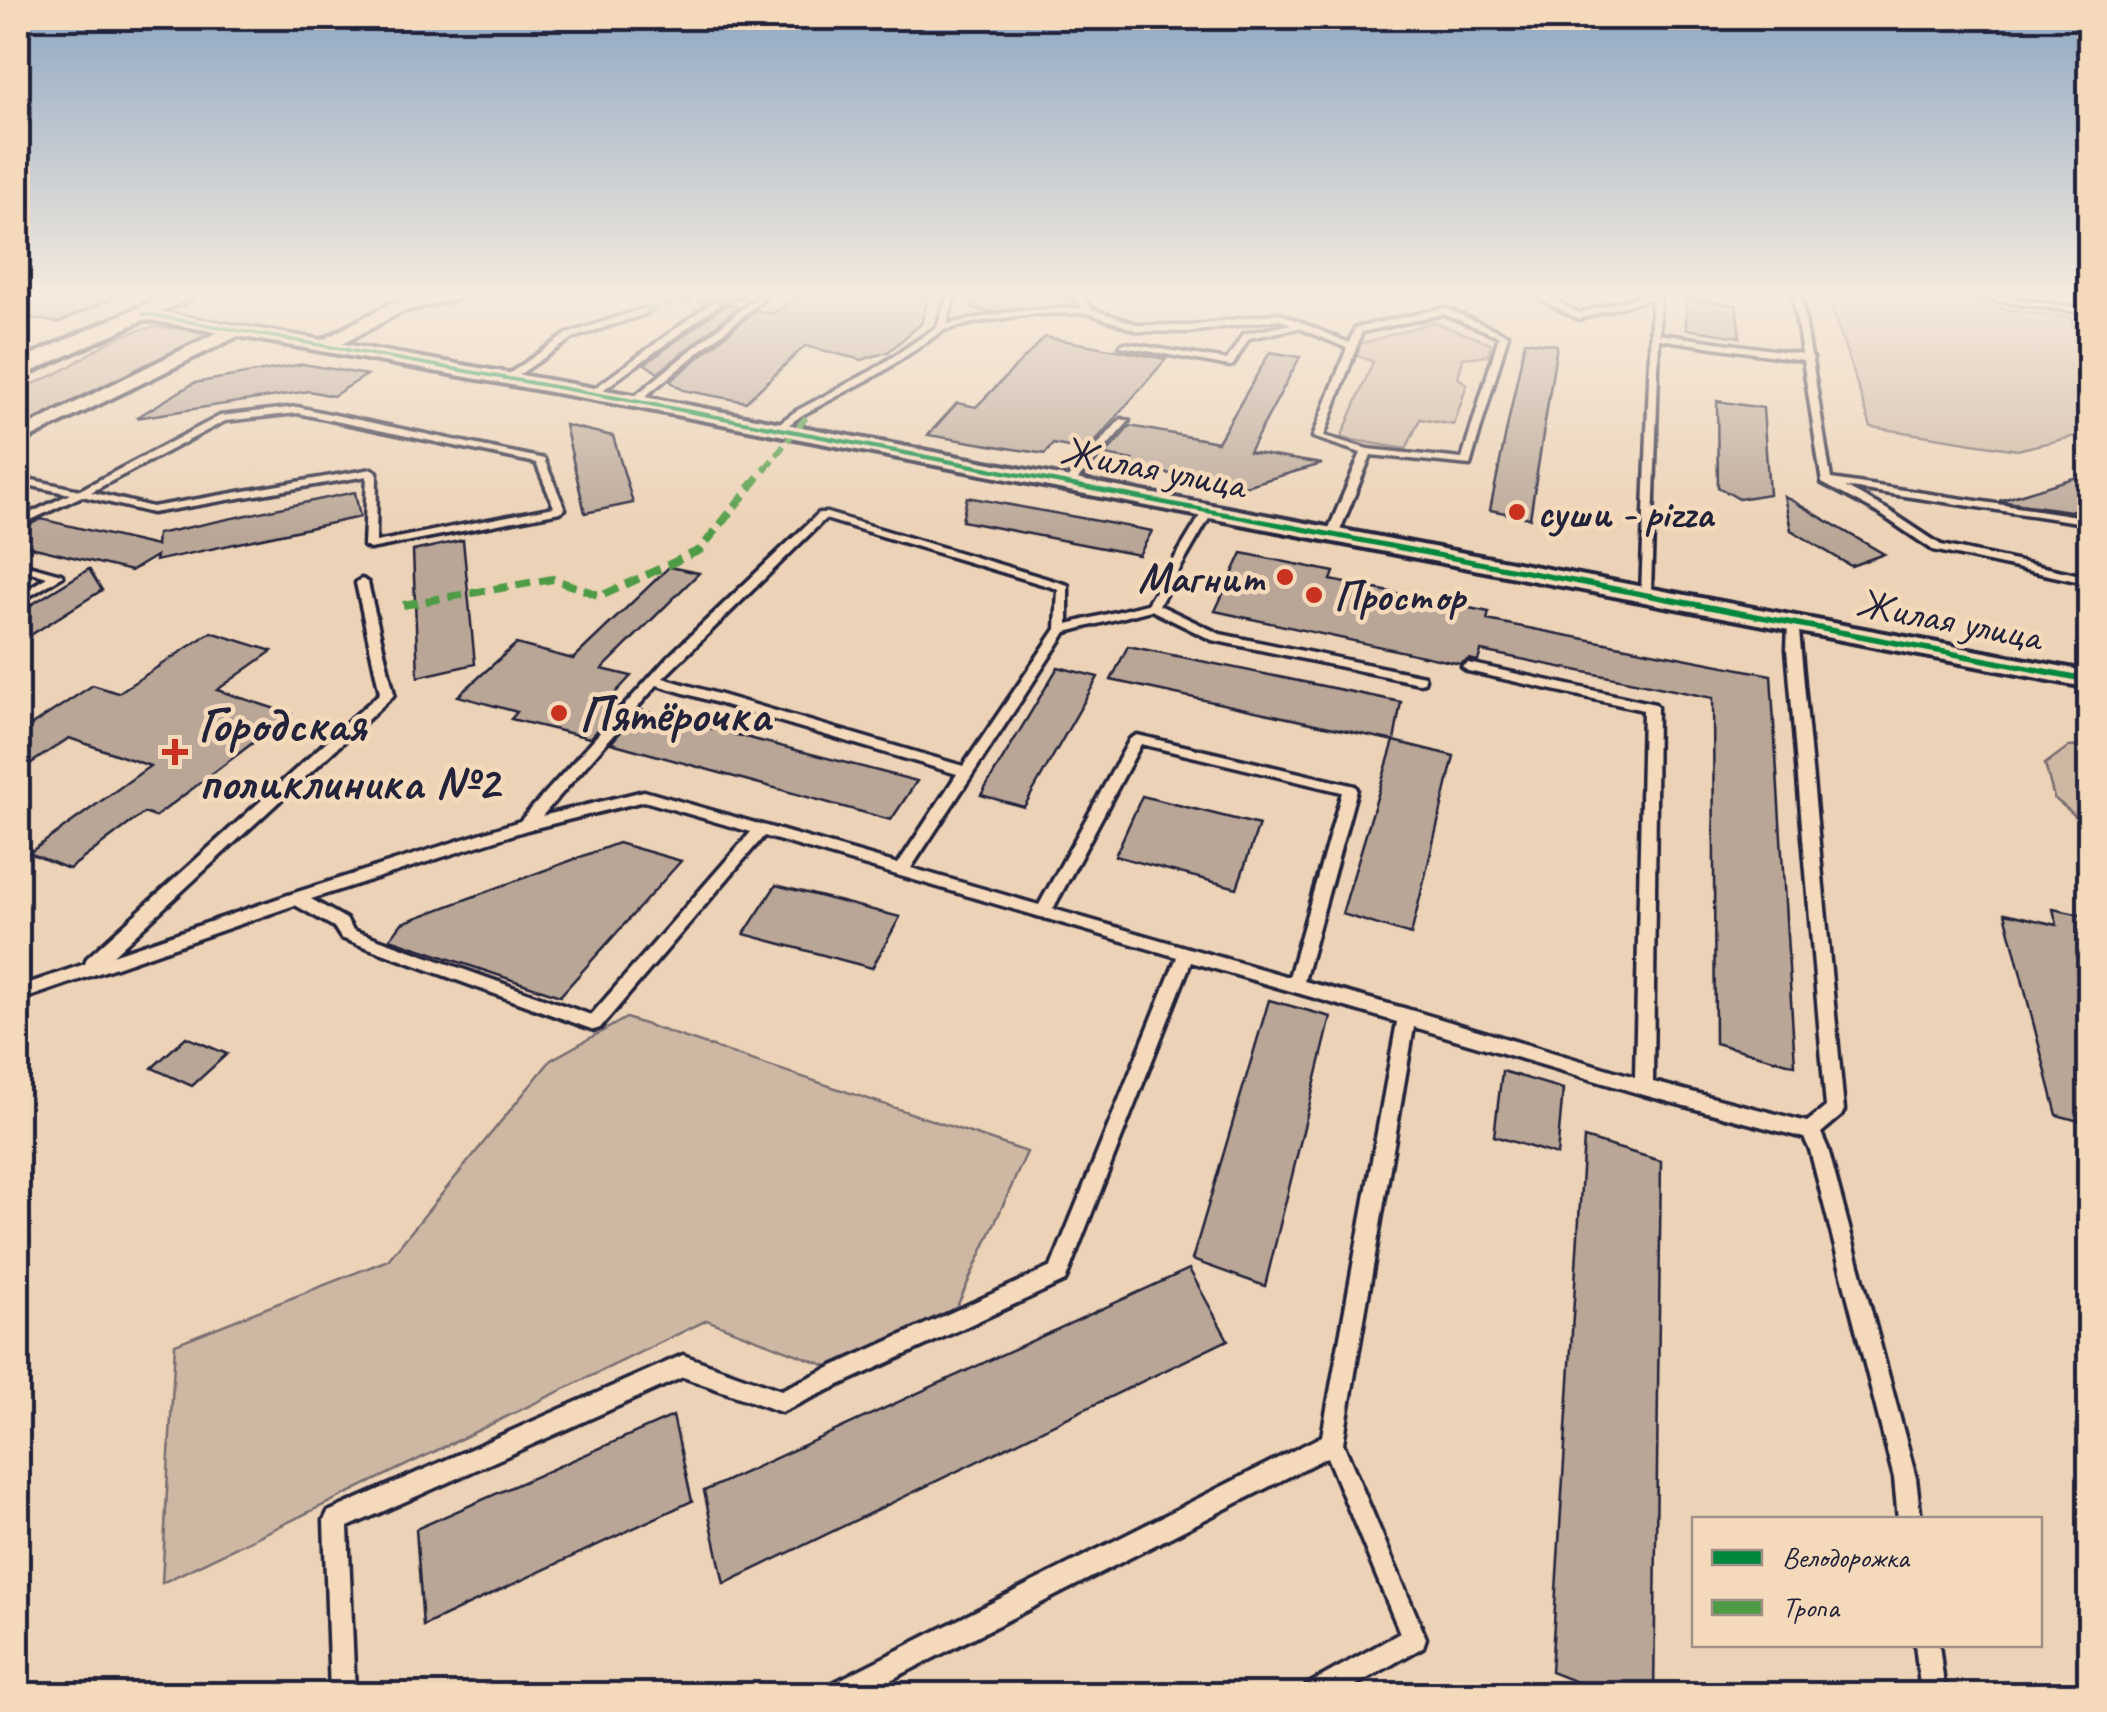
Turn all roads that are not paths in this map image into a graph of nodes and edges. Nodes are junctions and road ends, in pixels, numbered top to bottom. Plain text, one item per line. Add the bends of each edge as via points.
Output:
1 (143, 376) edge
2 (496, 376) edge
3 (511, 376) edge
4 (616, 376) edge
5 (665, 376) edge
6 (869, 376) edge
7 (1339, 376) edge
8 (1492, 376) edge
9 (1653, 376) edge
10 (1811, 376) edge
11 (508, 378) junction
12 (593, 393) junction
13 (634, 401) junction
14 (1124, 420) dead end
15 (778, 429) junction
16 (18, 438) edge
17 (1367, 452) junction
18 (18, 480) edge
19 (1826, 481) junction
20 (1069, 483) junction
21 (81, 493) junction
22 (1209, 510) junction
23 (2090, 521) edge
24 (18, 523) edge
25 (1333, 533) junction
26 (18, 565) edge
27 (2090, 581) edge
28 (362, 582) dead end
29 (1645, 592) junction
30 (18, 600) edge
31 (1152, 606) junction
32 (1794, 622) junction
33 (1062, 629) junction
34 (1468, 667) dead end
35 (1419, 679) dead end
36 (655, 680) junction
37 (2090, 680) edge
38 (966, 772) junction
39 (526, 825) junction
40 (761, 830) junction
41 (902, 870) junction
42 (296, 898) junction
43 (1044, 911) junction
44 (1187, 952) junction
45 (86, 969) junction
46 (1295, 983) junction
47 (18, 994) edge
48 (1406, 1016) junction
49 (1644, 1087) junction
50 (1810, 1131) junction
51 (1332, 1443) junction
52 (1910, 1517) edge
53 (1926, 1647) edge
54 (342, 1694) edge
55 (838, 1694) edge
56 (1316, 1694) edge
57 (1933, 1694) edge

1 - 16 street
2 - 11 street, Жилая улица
3 - 11 lane
4 - 12 lane
5 - 13 lane
6 - 15 lane
7 - 17 lane via 1318,437
8 - 17 lane via 1466,464
9 - 29 lane
10 - 19 lane
11 - 12 street, Жилая улица
12 - 13 street, Жилая улица
13 - 15 street, Жилая улица
14 - 20 lane
15 - 20 street, Жилая улица
17 - 25 lane
18 - 21 lane
19 - 23 lane
19 - 27 lane via 1937,548
20 - 22 street, Жилая улица
21 - 21 lane via 224,418 296,410 540,461 560,509 370,546 372,472 152,510
21 - 24 lane
22 - 25 street, Жилая улица
22 - 31 lane
25 - 29 street, Жилая улица
26 - 30 lane via 58,576
28 - 45 lane via 388,694
29 - 32 street, Жилая улица
31 - 33 lane
31 - 35 lane via 1216,637
32 - 37 street, Жилая улица
32 - 50 lane via 1835,1110
33 - 36 lane via 1064,588 823,515
33 - 38 lane
34 - 49 lane via 1650,707
36 - 38 lane
36 - 39 lane
38 - 41 lane
39 - 40 lane via 644,796
39 - 42 lane
40 - 41 lane
40 - 42 lane via 594,1022 347,934
41 - 43 lane
42 - 45 lane
43 - 44 lane
43 - 46 lane via 1137,739 1350,789
44 - 46 lane
44 - 54 lane via 1058,1274 781,1401 683,1366 336,1520
45 - 47 lane
46 - 48 lane
48 - 49 lane
48 - 51 lane
49 - 50 lane
50 - 52 lane via 1900,1458
51 - 55 lane
51 - 56 lane via 1414,1638
53 - 57 lane

